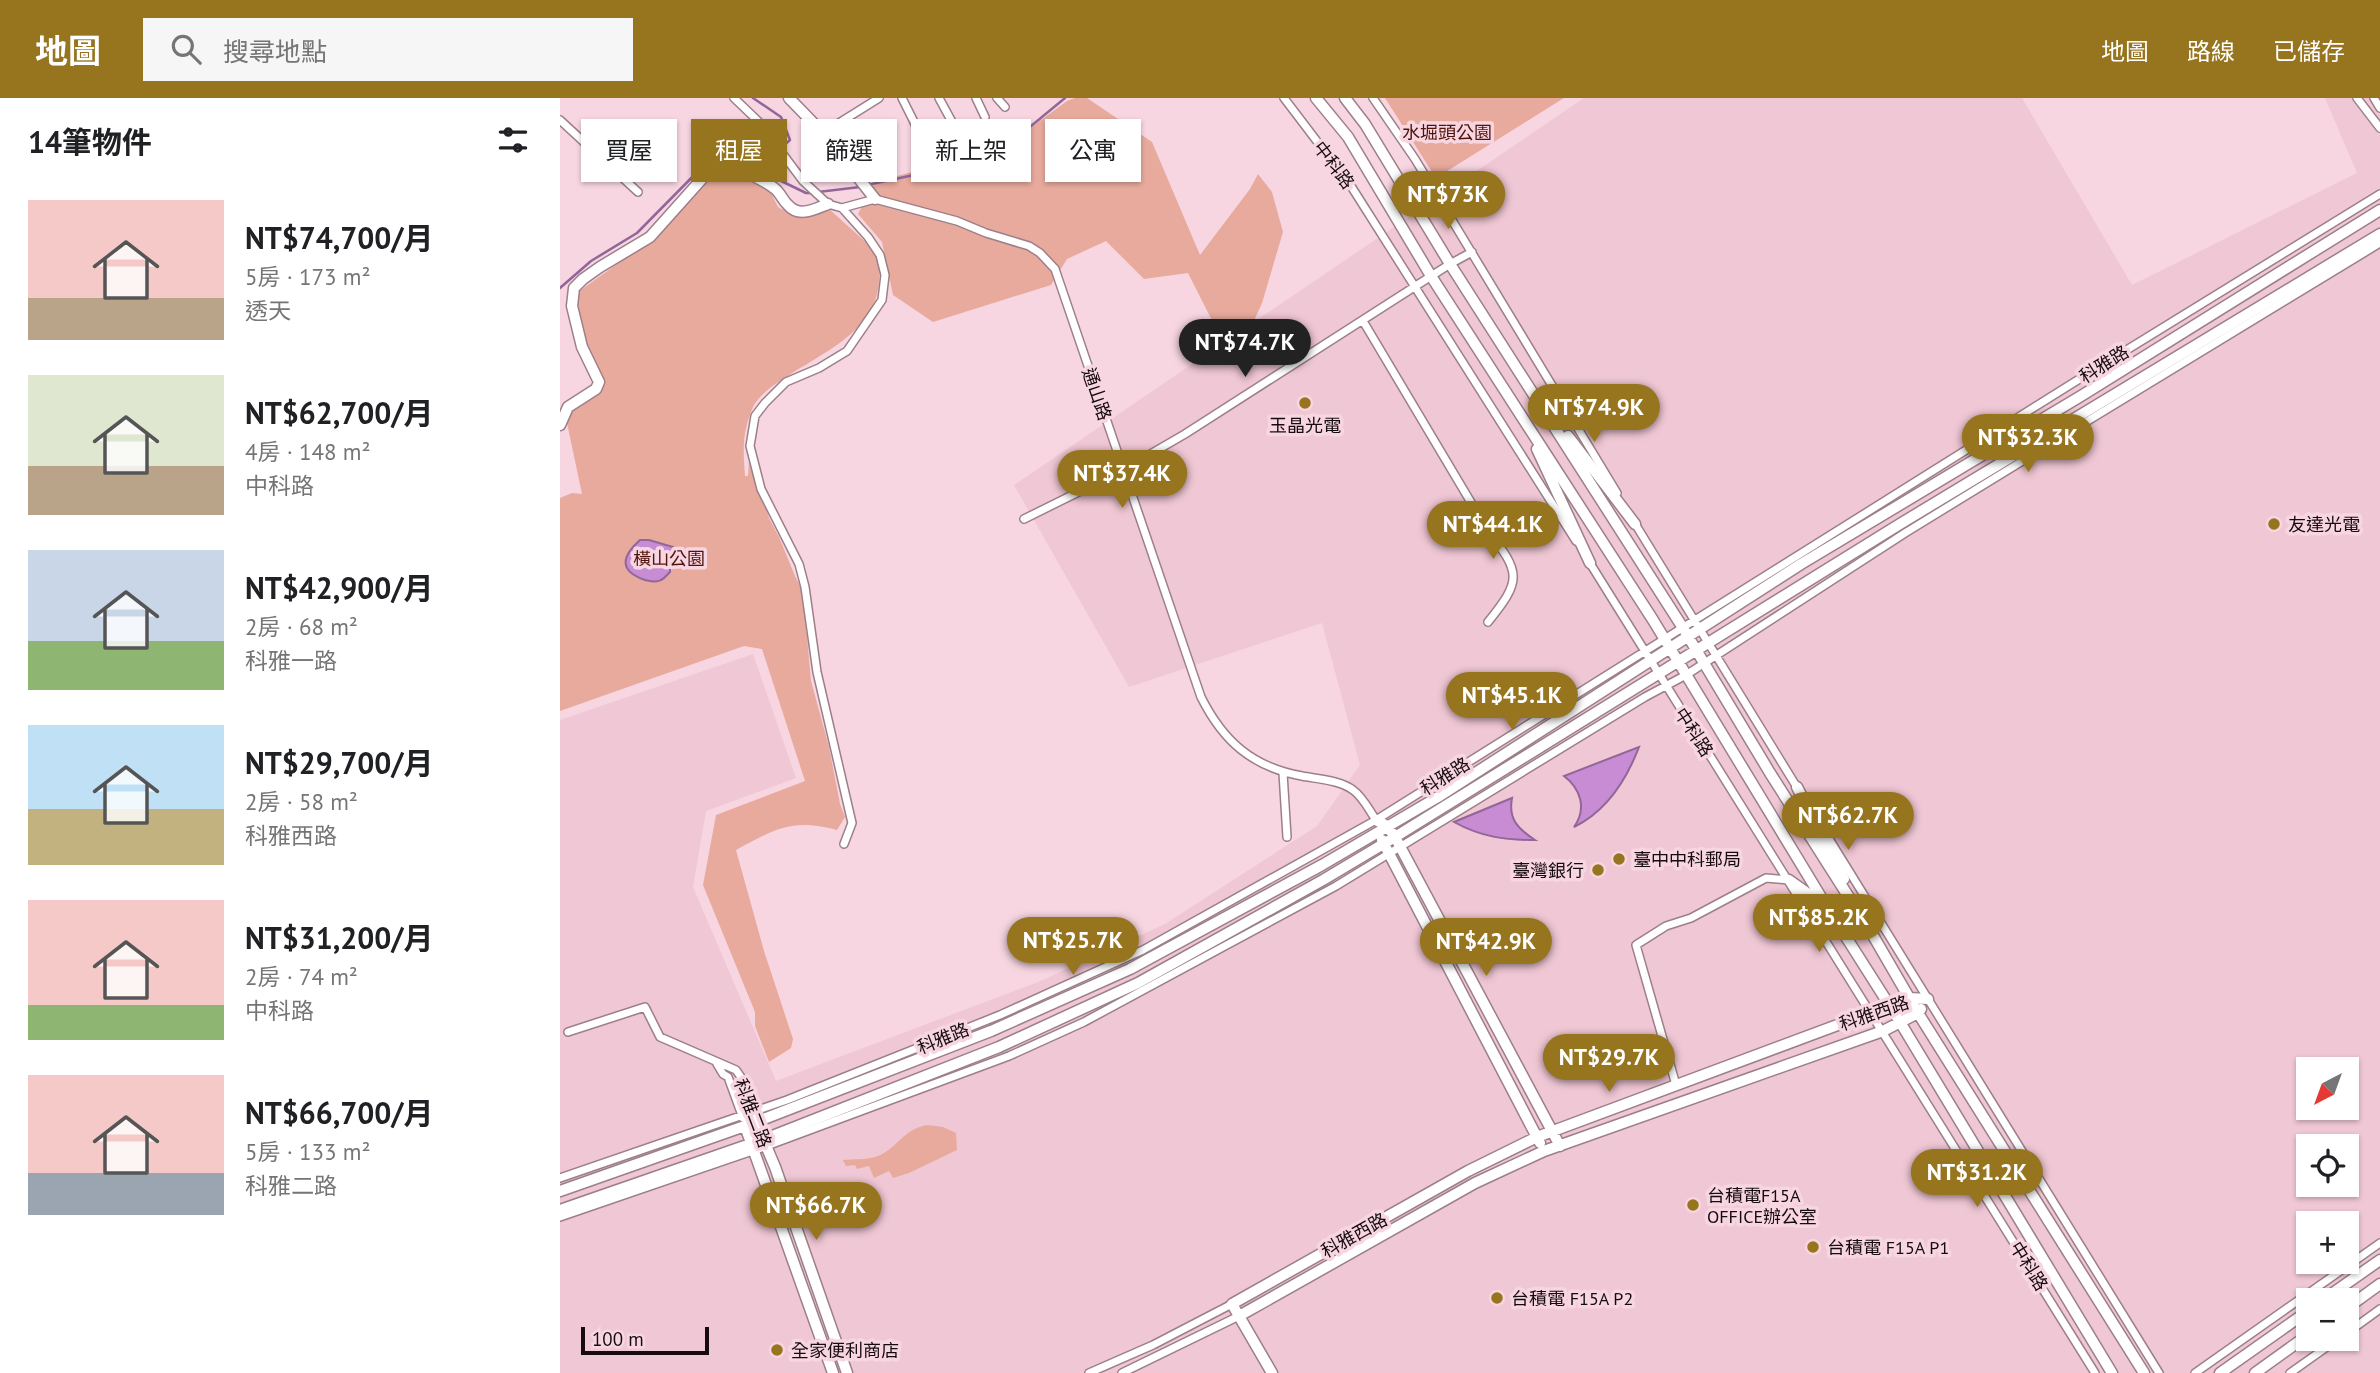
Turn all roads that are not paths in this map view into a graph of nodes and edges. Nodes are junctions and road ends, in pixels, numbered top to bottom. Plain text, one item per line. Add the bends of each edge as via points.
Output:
1 (734, 98) edge
2 (789, 98) edge
3 (879, 98) edge
4 (902, 98) edge
5 (939, 98) edge
6 (976, 98) edge
7 (997, 98) edge
8 (1284, 98) edge
9 (1316, 98) edge
10 (1345, 98) edge
11 (1373, 98) edge
12 (2357, 98) edge
13 (2374, 98) edge
14 (1005, 107) dead end
15 (2380, 108) edge
16 (985, 117) dead end
17 (809, 119) edge
18 (845, 119) edge
19 (912, 119) edge
20 (951, 119) edge
21 (560, 120) edge
22 (2380, 127) edge
23 (861, 182) edge
24 (638, 192) dead end
25 (2380, 194) edge
26 (875, 199) junction
27 (828, 204) junction
28 (842, 208) junction
29 (2380, 210) edge
30 (2380, 234) edge
31 (2380, 243) edge
32 (1472, 252) junction
33 (1450, 264) junction
34 (1430, 276) junction
35 (1413, 288) junction
36 (1363, 321) junction
37 (1528, 382) junction
38 (1523, 416) junction
39 (560, 425) edge
40 (1123, 470) junction
41 (1024, 519) dead end
42 (1635, 524) junction
43 (1590, 564) junction
44 (1695, 620) junction
45 (1488, 622) dead end
46 (1701, 629) junction
47 (1686, 633) junction
48 (1664, 639) junction
49 (1709, 641) junction
50 (1670, 649) junction
51 (1696, 649) junction
52 (1716, 655) junction
53 (1648, 657) junction
54 (1677, 661) junction
55 (1704, 663) junction
56 (1658, 674) junction
57 (1686, 675) junction
58 (1665, 686) junction
59 (1283, 773) junction
60 (1797, 786) junction
61 (1376, 820) junction
62 (1387, 826) junction
63 (1377, 832) junction
64 (1287, 837) dead end
65 (1395, 837) junction
66 (1384, 843) junction
67 (844, 844) dead end
68 (1400, 848) junction
69 (1390, 854) junction
70 (1789, 880) junction
71 (1827, 908) junction
72 (1871, 932) junction
73 (1910, 998) junction
74 (1928, 999) junction
75 (1890, 1006) junction
76 (1872, 1013) junction
77 (1919, 1013) junction
78 (1900, 1022) junction
79 (1883, 1031) junction
80 (568, 1032) dead end
81 (717, 1063) junction
82 (1676, 1085) junction
83 (754, 1117) junction
84 (744, 1120) junction
85 (1552, 1131) junction
86 (1537, 1138) junction
87 (758, 1145) junction
88 (1560, 1146) junction
89 (1544, 1151) junction
90 (560, 1178) edge
91 (560, 1191) edge
92 (560, 1210) edge
93 (560, 1217) edge
94 (2380, 1243) edge
95 (2380, 1260) edge
96 (2380, 1284) edge
97 (2340, 1288) edge
98 (2359, 1299) edge
99 (1232, 1304) junction
100 (2380, 1310) edge
101 (1239, 1317) junction
102 (2296, 1319) edge
103 (2359, 1325) edge
104 (2296, 1344) edge
105 (2321, 1351) edge
106 (833, 1373) edge
107 (847, 1373) edge
108 (1089, 1373) edge
109 (1122, 1373) edge
110 (1272, 1373) edge
111 (2095, 1373) edge
112 (2112, 1373) edge
113 (2144, 1373) edge
114 (2159, 1373) edge
115 (2195, 1373) edge
116 (2220, 1373) edge
117 (2255, 1373) edge
118 (2290, 1373) edge

1 - 27 street
2 - 17 street
3 - 18 street
4 - 19 street
5 - 20 street
6 - 16 street
7 - 14 street
8 - 35 street, 中科路 via 1351,186
9 - 34 street, 中科路 via 1348,137
10 - 33 street via 1366,124
11 - 32 street
12 - 22 street
13 - 15 street
21 - 24 street
23 - 26 street
25 - 44 street, 科雅路
26 - 28 street
26 - 40 street, 通山路 via 1029,246 1055,269
27 - 28 street
27 - 39 street via 800,212 760,179 718,165 709,171 650,237 574,288 572,306 582,347 599,382 596,389 568,407
28 - 67 street via 880,255 885,275 882,300 847,351 786,382 765,403 755,416 750,446 761,489 799,565 805,587 817,671 852,823
29 - 46 street, 科雅路
30 - 49 street, 科雅路
31 - 52 street, 科雅路 via 1950,505
32 - 33 street
32 - 42 street
33 - 34 street
33 - 37 street
34 - 35 street
34 - 38 street, 中科路
35 - 36 street
35 - 43 street, 中科路
36 - 40 street
36 - 45 street via 1514,570 1514,585
37 - 42 street
37 - 47 street
38 - 43 street
38 - 48 street, 中科路
40 - 41 street
40 - 59 street, 通山路 via 1212,719 1223,735 1247,754
42 - 44 street
43 - 53 street, 中科路
44 - 46 street
44 - 47 street, 科雅路
46 - 47 street, 科雅路
46 - 49 street
47 - 48 street, 科雅路
47 - 50 street, 科雅路
47 - 51 street
48 - 50 street, 中科路
48 - 53 street, 科雅路
49 - 51 street, 科雅路
49 - 52 street
50 - 53 street, 科雅路
50 - 54 street, 中科路
51 - 54 street, 科雅路
51 - 55 street
52 - 55 street, 科雅路
52 - 60 street
53 - 56 street, 中科路
53 - 61 street, 科雅路
53 - 62 street, 科雅路 via 1471,776
54 - 56 street, 科雅路
54 - 57 street, 中科路
55 - 57 street, 科雅路
55 - 72 street
56 - 58 street, 中科路
56 - 65 street, 科雅路
57 - 58 street, 科雅路
57 - 71 street, 中科路
58 - 68 street, 科雅路
58 - 70 street, 中科路
59 - 61 street, 通山路 via 1351,788
59 - 64 street
60 - 72 street
60 - 74 street
61 - 62 street
61 - 63 street
61 - 83 street, 科雅路 via 1143,950
62 - 63 street, 科雅路
62 - 65 street
63 - 66 street
63 - 83 street, 科雅路 via 1130,969 991,1031
65 - 66 street, 科雅路
65 - 68 street
66 - 69 street
66 - 87 street, 科雅路 via 1138,983 999,1047
68 - 69 street, 科雅路
68 - 85 street
69 - 86 street
69 - 87 street, 科雅路 via 1084,1022 1009,1056
70 - 71 street
70 - 76 street, 中科路
70 - 82 street via 1766,878 1636,945
71 - 75 street, 中科路
72 - 73 street
73 - 74 street, 科雅西路
73 - 75 street, 科雅西路
73 - 77 street
74 - 77 street, 科雅西路
74 - 114 street
75 - 76 street, 科雅西路
75 - 78 street, 中科路
76 - 79 street, 中科路
76 - 82 street, 科雅西路
77 - 78 street, 科雅西路
77 - 113 street
78 - 79 street, 科雅西路
78 - 112 street, 中科路
79 - 88 street, 科雅西路
79 - 111 street, 中科路
80 - 81 street, 科雅二路 via 645,1007 660,1037
81 - 83 street, 科雅二路 via 736,1070 745,1083
81 - 84 street, 科雅二路 via 728,1077
82 - 85 street, 科雅西路
83 - 84 street, 科雅路
83 - 87 street, 科雅二路
84 - 87 street, 科雅二路
84 - 90 street, 科雅路
84 - 91 street, 科雅路
85 - 86 street, 科雅西路
85 - 88 street
86 - 89 street
86 - 99 street, 科雅西路 via 1468,1171
87 - 92 street, 科雅路
87 - 93 street, 科雅路
87 - 106 street, 科雅二路
87 - 107 street, 科雅二路 via 775,1167
88 - 89 street, 科雅西路
89 - 101 street, 科雅西路 via 1475,1183
94 - 115 street
95 - 97 street
96 - 98 street
99 - 101 street
99 - 108 street, 科雅西路
100 - 103 street
101 - 109 street, 科雅西路
101 - 110 street
102 - 116 street
104 - 117 street
105 - 118 street

